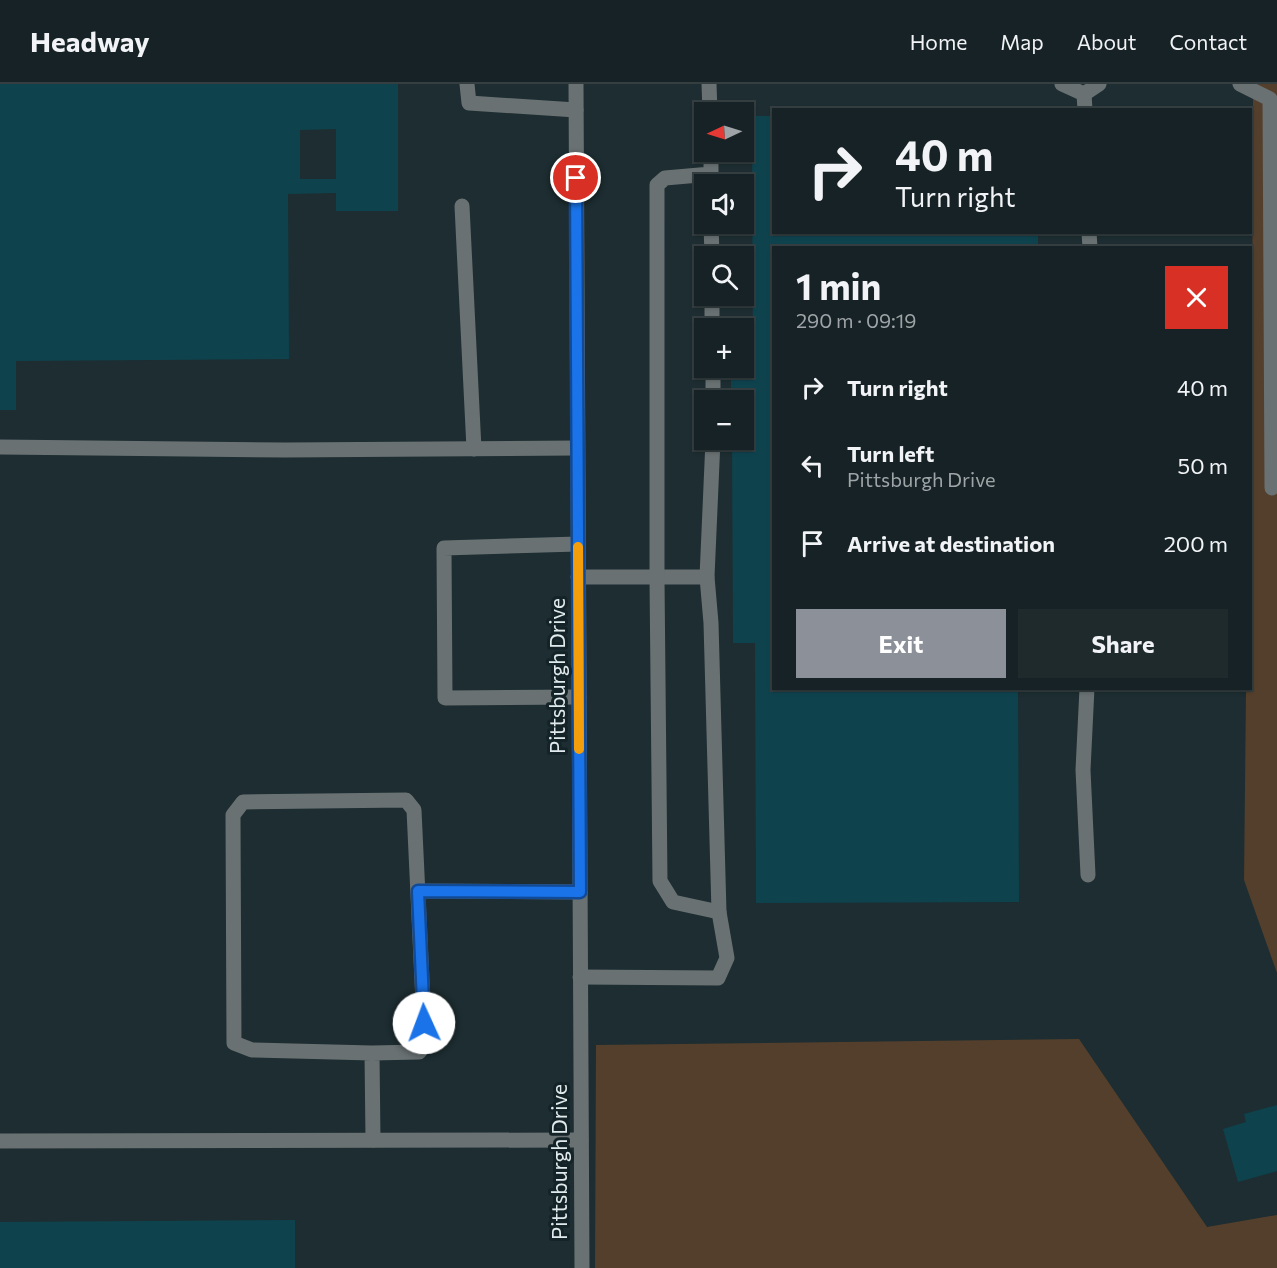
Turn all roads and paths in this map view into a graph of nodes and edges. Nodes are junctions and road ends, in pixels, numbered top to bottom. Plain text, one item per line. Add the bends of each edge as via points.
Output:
1 (467, 84) edge
2 (576, 84) edge
3 (709, 84) edge
4 (1062, 84) edge
5 (1099, 84) edge
6 (1240, 84) edge
7 (710, 102) edge
8 (1084, 102) edge
9 (576, 110) junction
10 (694, 179) edge
11 (462, 206) dead end
12 (0, 447) edge
13 (474, 448) junction
14 (577, 448) junction
15 (713, 450) edge
16 (1272, 488) dead end
17 (578, 544) junction
18 (578, 577) junction
19 (707, 577) junction
20 (657, 579) junction
21 (1087, 690) edge
22 (579, 697) junction
23 (1088, 875) dead end
24 (418, 891) junction
25 (580, 892) junction
26 (719, 912) junction
27 (580, 977) junction
28 (372, 1053) junction
29 (373, 1140) junction
30 (581, 1140) junction
31 (0, 1141) edge
32 (582, 1268) edge

1 - 9 street via 469,103
2 - 9 street, Pittsburgh Drive
3 - 7 street
4 - 8 street
5 - 8 street
6 - 16 street via 1270,99
9 - 14 street, Pittsburgh Drive
10 - 20 street via 664,178 657,185
11 - 13 street
12 - 13 street
13 - 14 street
14 - 17 street, Pittsburgh Drive
15 - 19 street
17 - 18 street, Pittsburgh Drive
17 - 22 street via 444,548 444,675 445,698
18 - 20 street
18 - 22 street, Pittsburgh Drive
19 - 20 street
19 - 26 street
20 - 26 street via 660,881 673,902
21 - 23 street via 1083,770
22 - 25 street, Pittsburgh Drive
24 - 25 street
24 - 28 street via 425,1045 419,1052
24 - 28 street via 414,810 406,800 243,802 233,815 234,1043 252,1050
25 - 27 street, Pittsburgh Drive
26 - 27 street via 727,958 718,978
27 - 30 street, Pittsburgh Drive
28 - 29 street
29 - 30 street
29 - 31 street
30 - 32 street, Pittsburgh Drive

